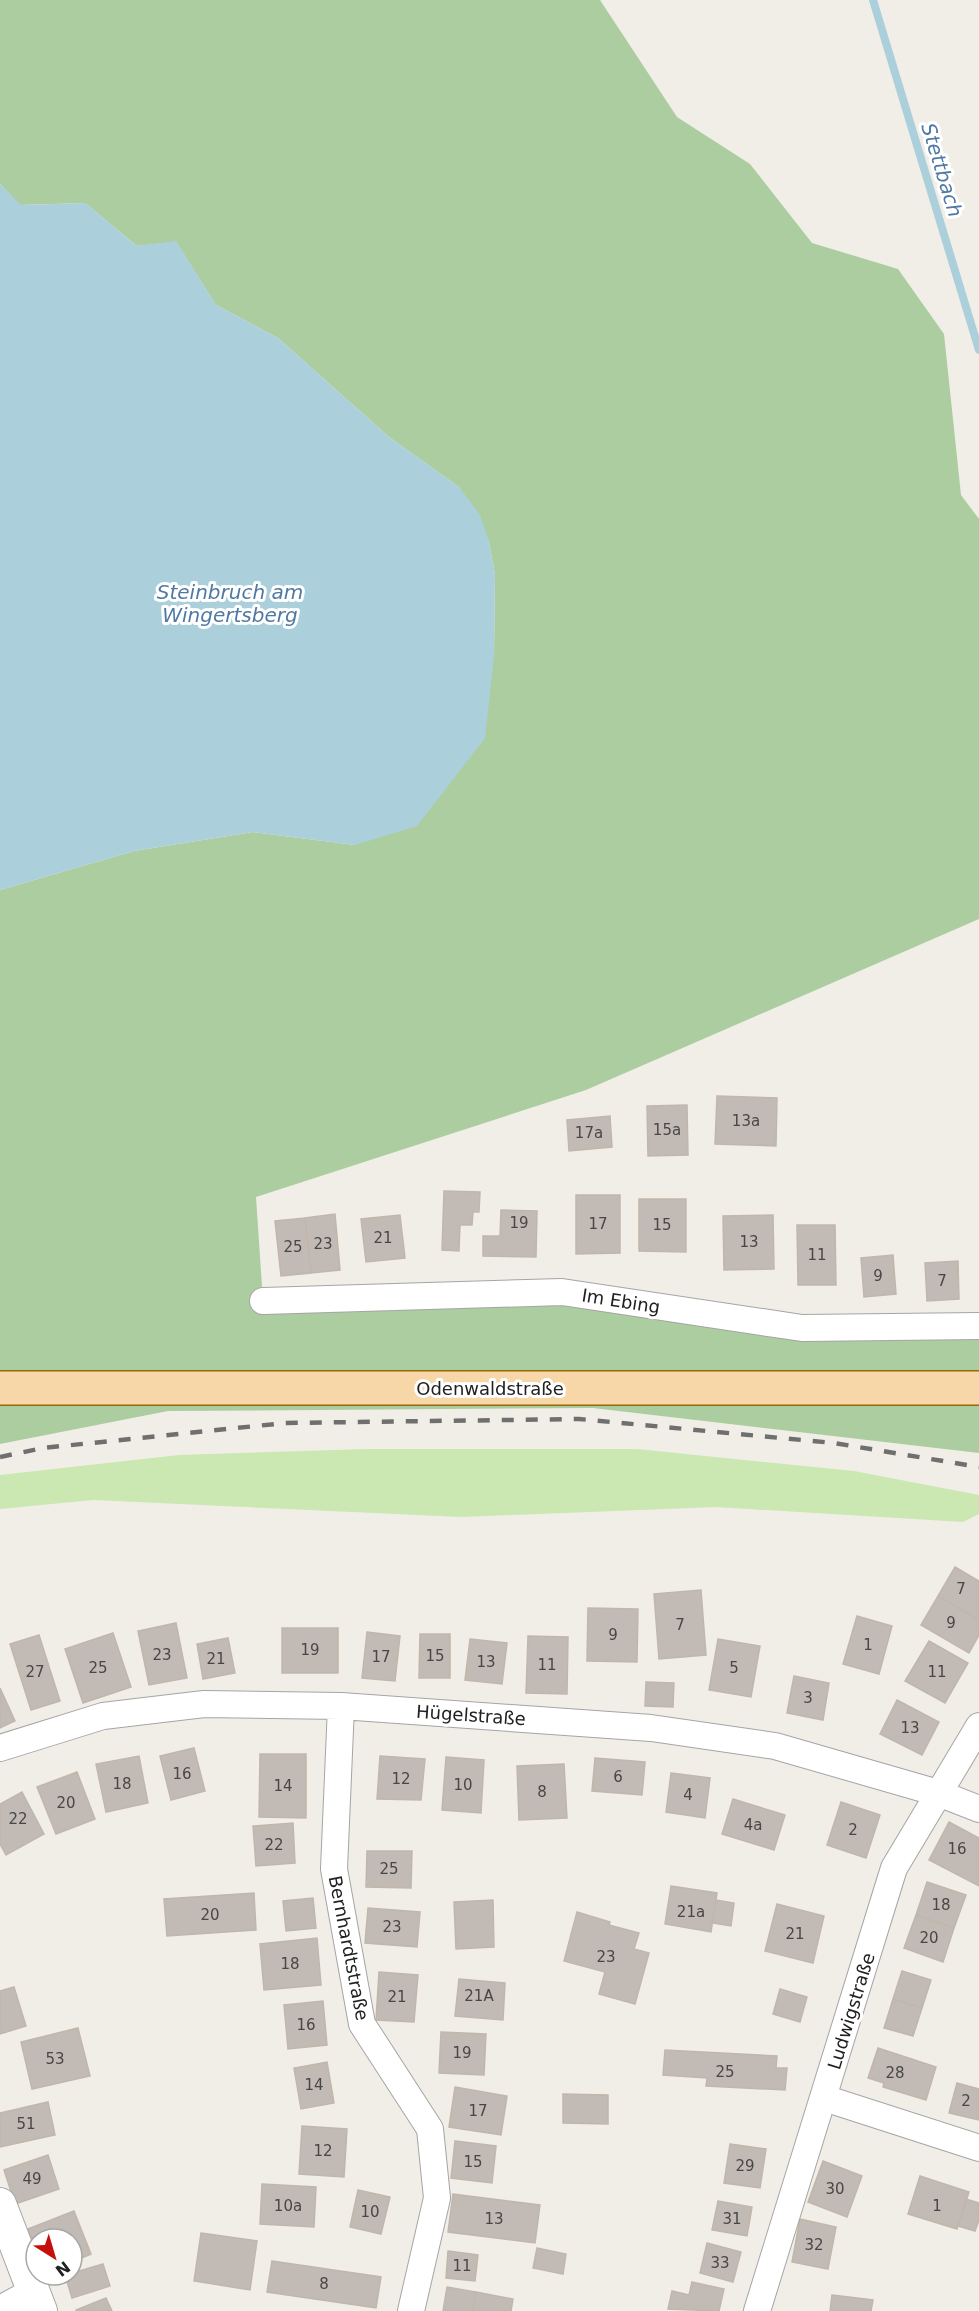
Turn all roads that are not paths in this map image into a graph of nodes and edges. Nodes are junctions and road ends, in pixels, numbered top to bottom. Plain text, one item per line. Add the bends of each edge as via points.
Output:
1 (263, 1301) dead end
2 (979, 1326) edge
3 (0, 1388) edge
4 (979, 1388) edge
5 (341, 1706) junction
6 (979, 1726) edge
7 (0, 1748) edge
8 (938, 1793) junction
9 (979, 1809) edge
10 (824, 2098) junction
11 (979, 2148) edge
12 (0, 2204) edge
13 (37, 2301) edge
14 (0, 2309) edge
15 (411, 2311) edge
16 (757, 2311) edge

1 - 2 street, Im Ebing via 562,1292 802,1328
3 - 4 main road, Odenwaldstraße
5 - 7 street, Hügelstraße via 204,1704 103,1716
5 - 8 street, Hügelstraße via 651,1728 730,1739 775,1746
5 - 15 street, Bernhardtstraße via 334,1869 362,2024 430,2129 437,2198
6 - 8 street, Ludwigstraße
8 - 9 street, Hügelstraße
8 - 10 street, Ludwigstraße via 894,1868
10 - 11 street
10 - 16 street, Ludwigstraße
12 - 13 street
13 - 14 street

